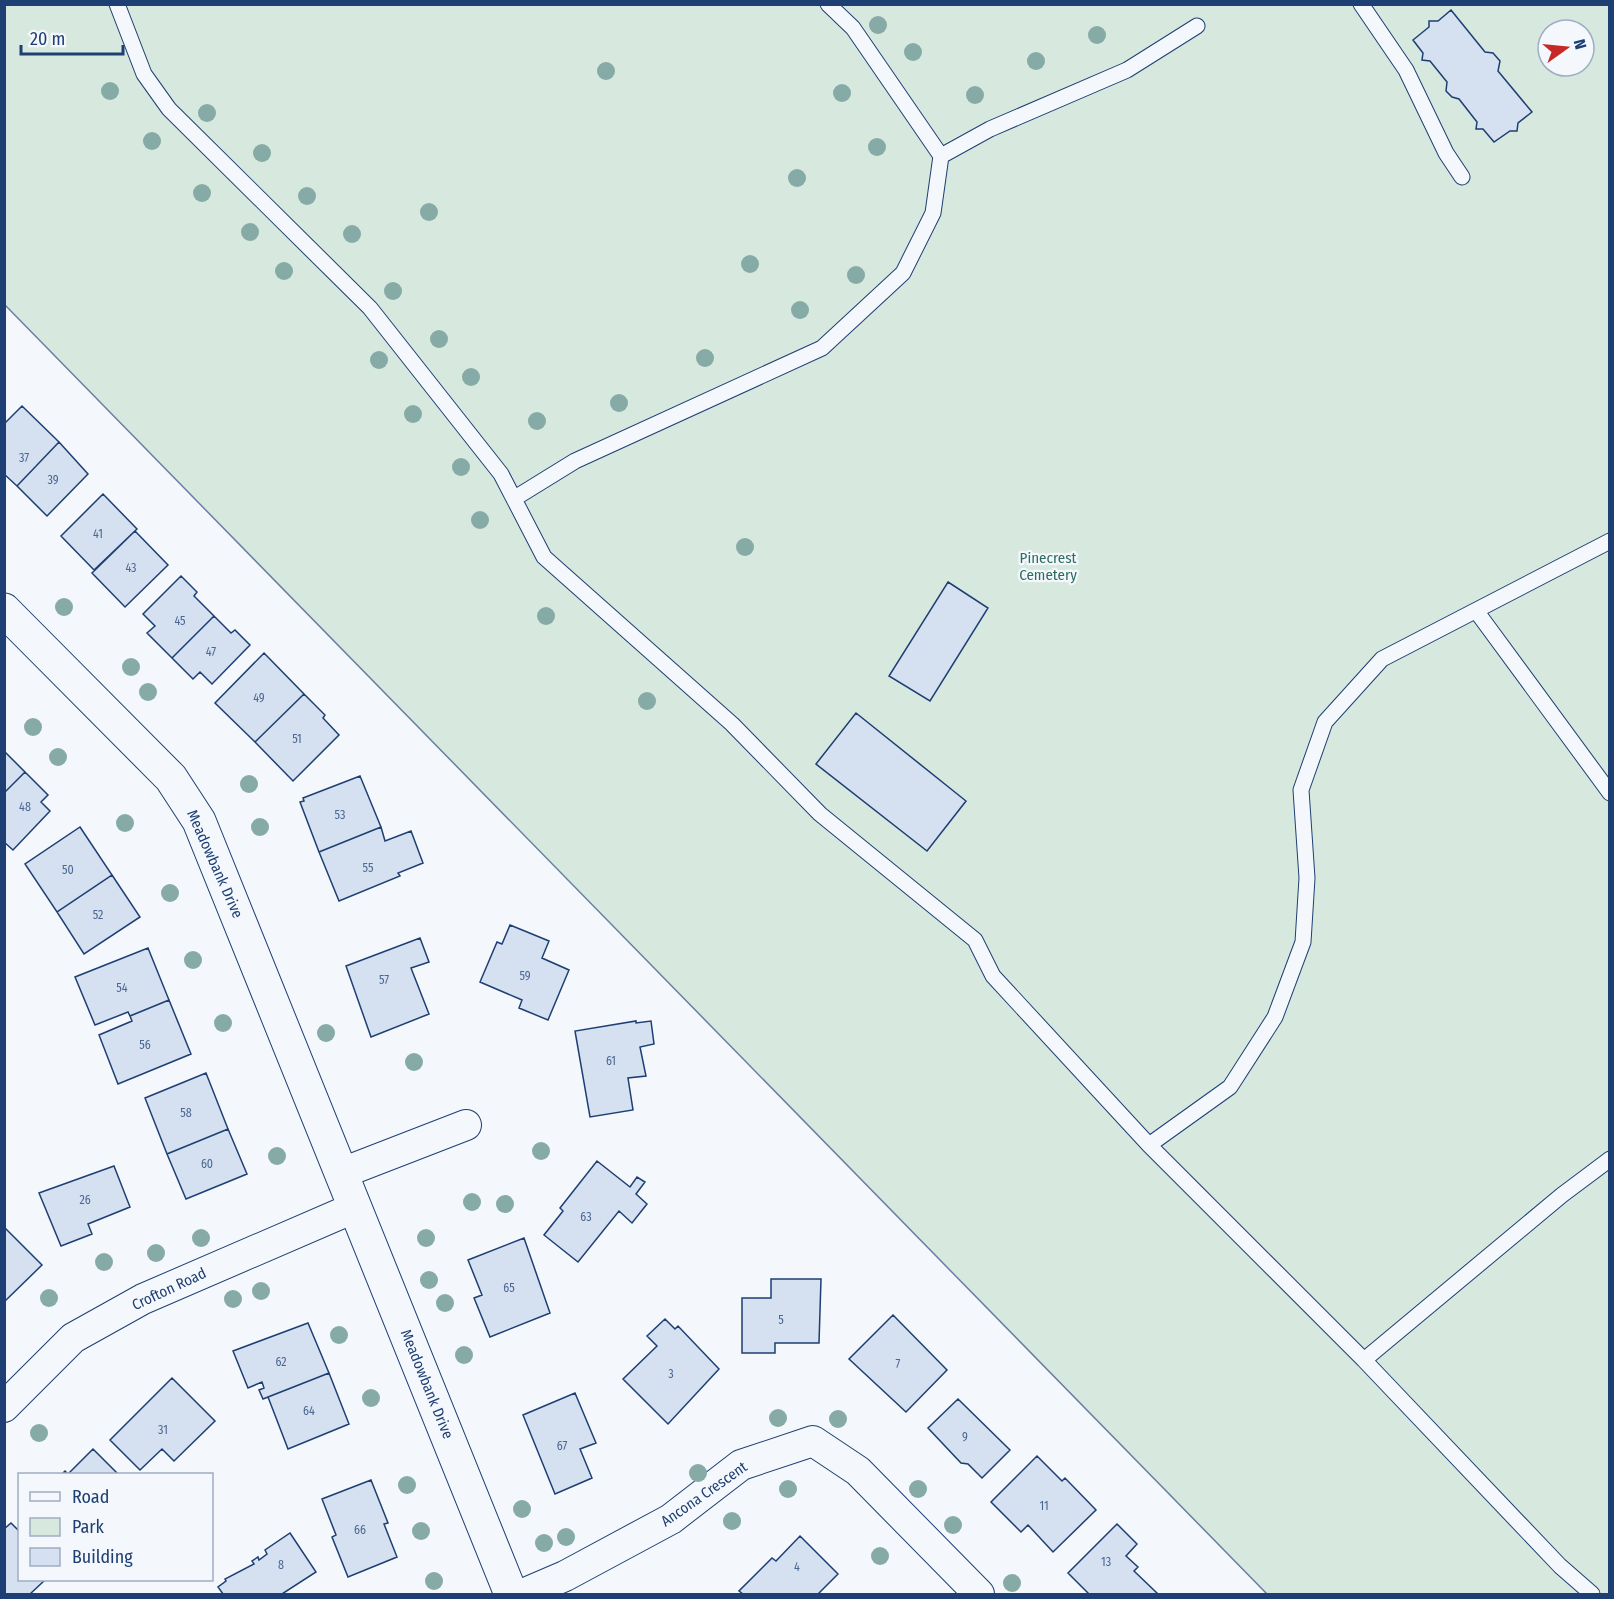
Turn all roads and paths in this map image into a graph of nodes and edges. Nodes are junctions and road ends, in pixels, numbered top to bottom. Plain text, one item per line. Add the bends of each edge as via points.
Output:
1 (117, 4) edge
2 (828, 4) edge
3 (1361, 4) edge
4 (1197, 26) dead end
5 (941, 156) junction
6 (1462, 177) dead end
7 (515, 498) junction
8 (1610, 541) edge
9 (4, 610) edge
10 (1477, 612) junction
11 (1610, 793) edge
12 (466, 1125) dead end
13 (1149, 1145) junction
14 (1610, 1159) edge
15 (342, 1173) junction
16 (356, 1207) junction
17 (1364, 1360) junction
18 (4, 1407) edge
19 (511, 1594) edge
20 (523, 1594) edge
21 (979, 1594) edge
22 (1592, 1594) edge

1 - 7 lane via 144,74 169,109 370,308 501,474
2 - 5 lane via 853,28
3 - 6 lane via 1406,70 1446,153
4 - 5 lane via 1127,70 990,129
5 - 7 lane via 933,213 903,273 822,348 575,461
7 - 13 lane via 544,557 732,724 820,814 975,940 993,976
8 - 10 lane
9 - 15 street, Meadowbank Drive via 171,778 199,821
10 - 11 lane
10 - 13 lane via 1382,659 1325,722 1301,790 1307,878 1303,942 1275,1017 1230,1087
12 - 15 street
13 - 17 lane
14 - 17 lane
15 - 16 street, Meadowbank Drive
16 - 18 street, Crofton Road via 142,1299 74,1338
16 - 19 street, Meadowbank Drive
17 - 22 lane via 1560,1566
20 - 21 street, Ancona Crescent via 671,1520 741,1465 813,1440 858,1471

